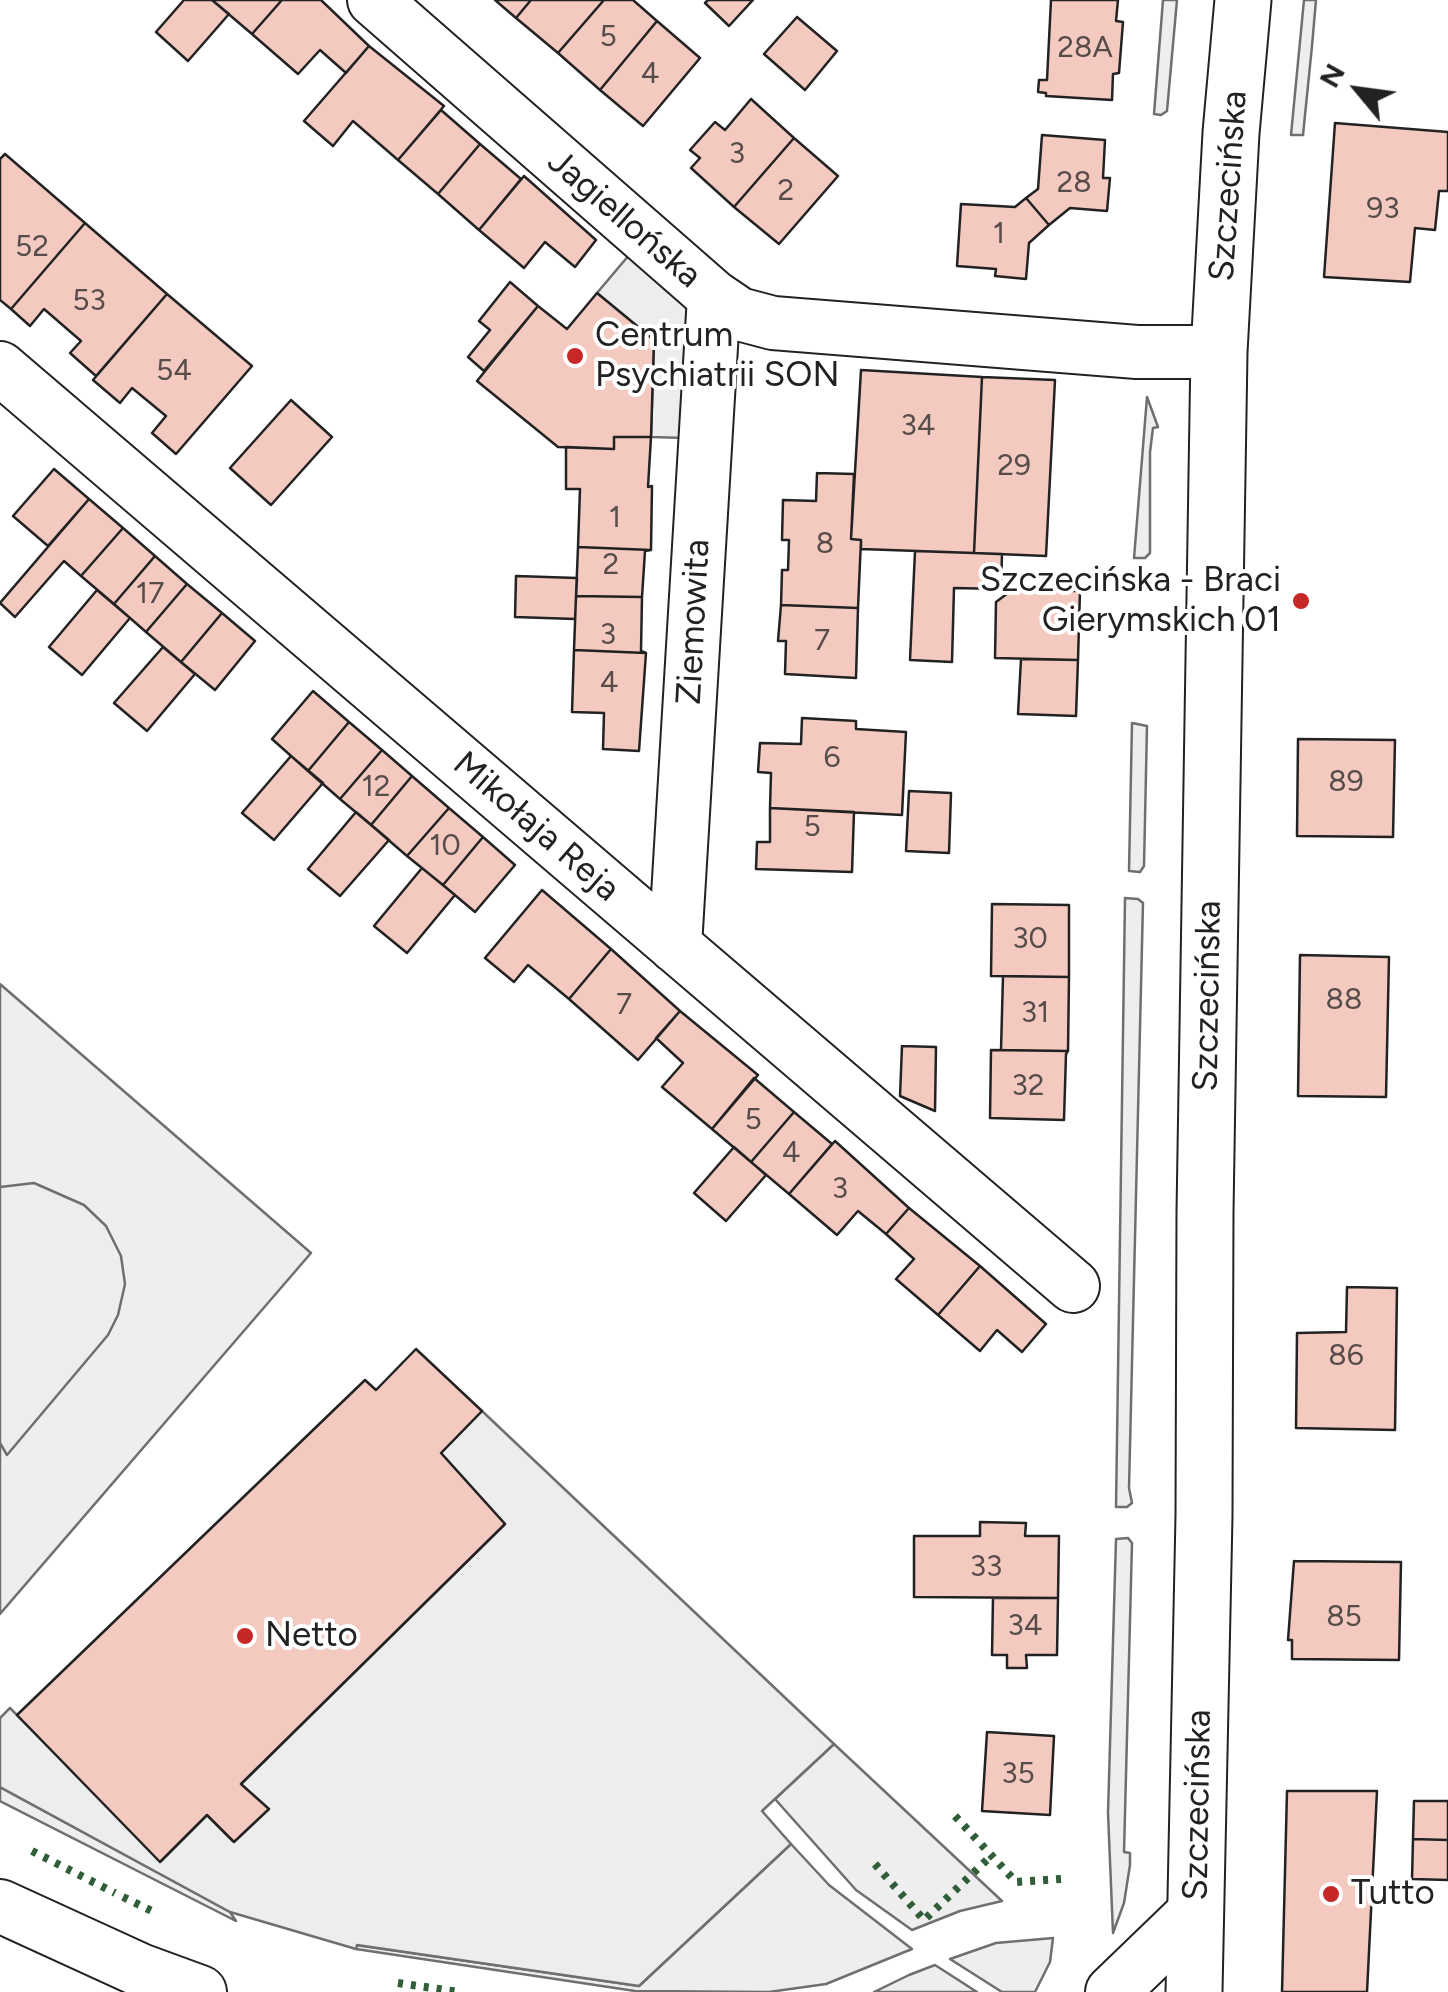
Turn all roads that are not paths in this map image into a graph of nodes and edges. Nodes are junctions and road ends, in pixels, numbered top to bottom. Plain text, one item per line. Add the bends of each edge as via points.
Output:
1 (374, 0) edge
2 (1243, 0) edge
3 (714, 297) junction
4 (1218, 352) junction
5 (0, 368) edge
6 (675, 946) junction
7 (1073, 1286) dead end
8 (0, 1906) edge
9 (1196, 1912) junction
10 (200, 1992) edge
11 (1112, 1992) edge
12 (1194, 1992) edge

1 - 3 street, Jagiellońska
2 - 4 street, Szczecińska
3 - 4 street, Jagiellońska via 756,321 1137,352
3 - 6 street, Ziemowita
4 - 9 street, Szczecińska
5 - 6 street, Mikołaja Reja
6 - 7 street, Mikołaja Reja
8 - 10 street
9 - 11 street
9 - 12 street, Szczecińska

